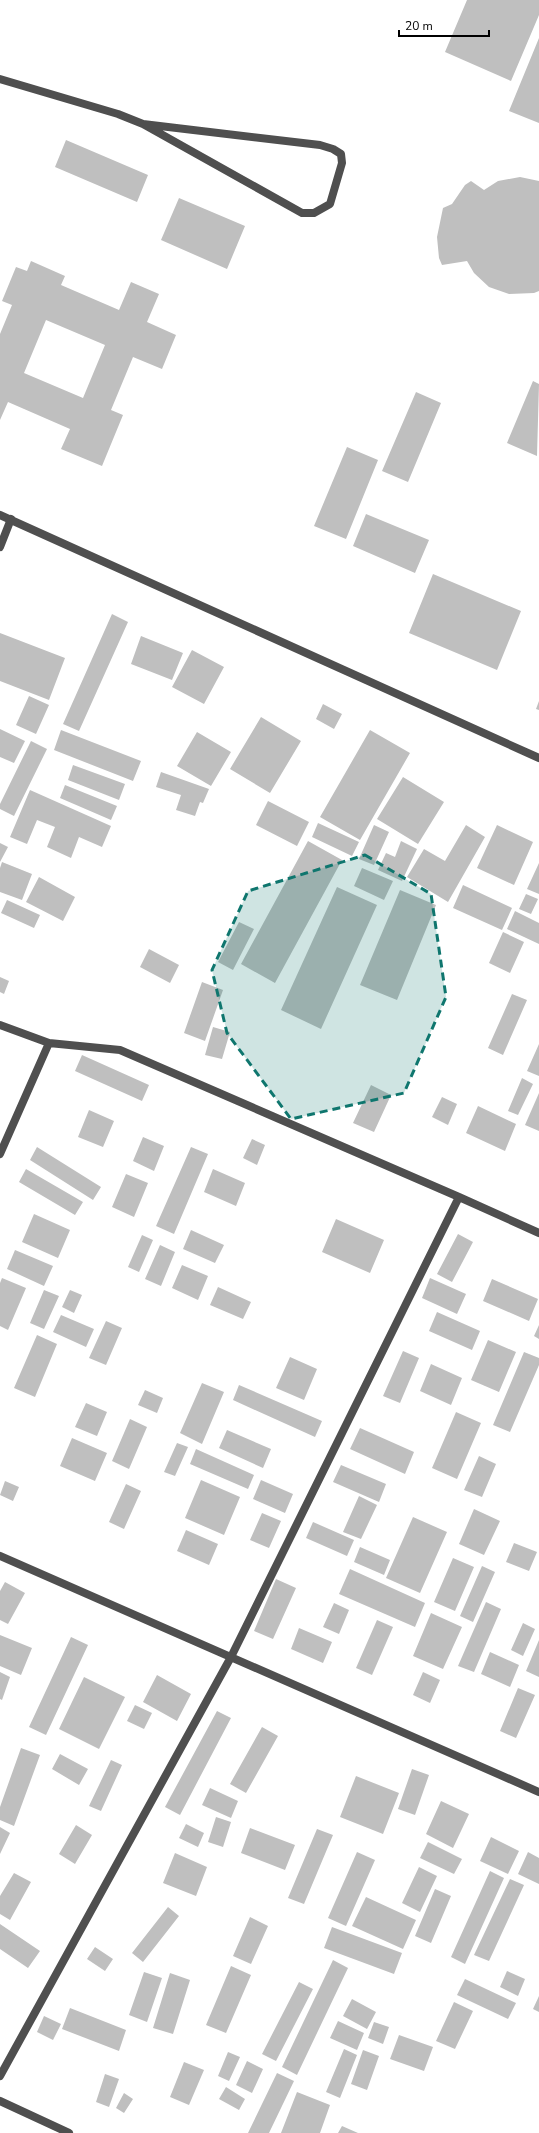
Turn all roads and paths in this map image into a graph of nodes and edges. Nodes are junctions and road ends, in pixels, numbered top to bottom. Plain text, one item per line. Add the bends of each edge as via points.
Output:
1 (0, 79) edge
2 (143, 124) junction
3 (0, 515) edge
4 (12, 519) junction
5 (0, 547) edge
6 (539, 758) edge
7 (0, 1025) edge
8 (49, 1043) junction
9 (0, 1154) edge
10 (459, 1197) junction
11 (539, 1233) edge
12 (0, 1556) edge
13 (231, 1657) junction
14 (539, 1792) edge
15 (0, 2076) edge
16 (0, 2101) edge
17 (69, 2133) edge

1 - 2 street via 118,114
2 - 2 street via 302,213 314,213 330,204 342,163 341,154 333,149 320,145
3 - 4 street
4 - 5 street
4 - 6 street
7 - 8 street
8 - 9 street
8 - 10 street via 120,1050
10 - 11 street
10 - 13 street
12 - 13 street
13 - 14 street
13 - 15 street
16 - 17 street

